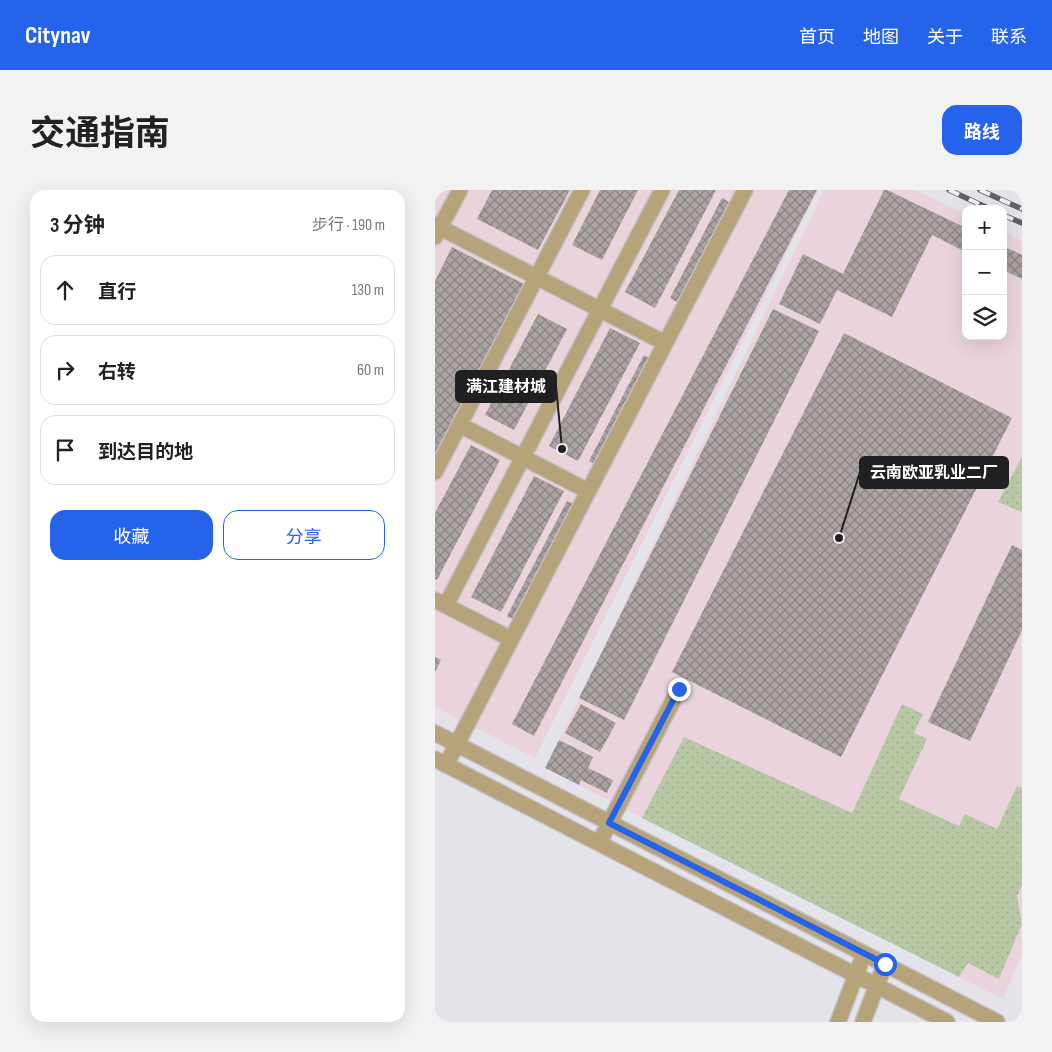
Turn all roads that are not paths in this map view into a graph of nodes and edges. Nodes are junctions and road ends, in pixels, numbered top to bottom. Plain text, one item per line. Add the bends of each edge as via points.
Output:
1 (460, 190) edge
2 (582, 190) edge
3 (663, 190) edge
4 (738, 192) edge
5 (437, 230) edge
6 (537, 277) junction
7 (600, 310) junction
8 (665, 343) junction
9 (460, 425) junction
10 (523, 457) junction
11 (435, 472) edge
12 (588, 491) junction
13 (441, 602) edge
14 (511, 639) junction
15 (679, 689) dead end
16 (435, 733) edge
17 (457, 744) junction
18 (441, 762) edge
19 (609, 823) junction
20 (599, 843) junction
21 (864, 954) junction
22 (885, 964) junction
23 (856, 976) junction
24 (877, 986) junction
25 (838, 1022) edge
26 (863, 1022) edge
27 (947, 1022) edge
28 (997, 1022) edge

1 - 5 street
2 - 6 street
3 - 7 street
4 - 8 street
5 - 6 street
6 - 7 street
6 - 9 street
7 - 8 street
7 - 10 street
8 - 12 street
9 - 10 street
9 - 11 street
10 - 12 street
10 - 13 street
12 - 14 street
13 - 14 street
14 - 17 street
15 - 19 street
16 - 17 street
17 - 18 street
17 - 19 street
18 - 20 street
19 - 20 street
19 - 21 street
20 - 23 street
21 - 22 street
21 - 23 street
22 - 24 street
22 - 28 street
23 - 24 street
23 - 25 street
24 - 26 street
24 - 27 street

